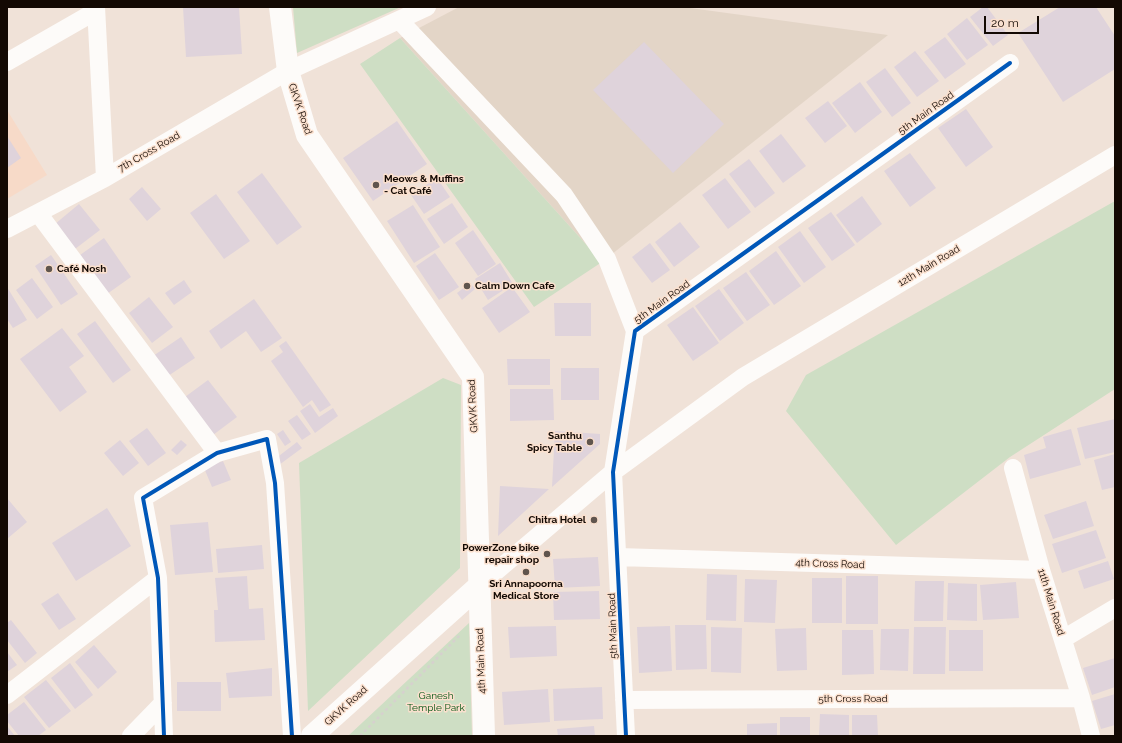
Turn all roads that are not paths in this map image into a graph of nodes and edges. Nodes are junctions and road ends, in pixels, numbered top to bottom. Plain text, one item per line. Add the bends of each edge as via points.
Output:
1 (280, 7) edge
2 (427, 7) edge
3 (96, 9) edge
4 (399, 20) junction
5 (7, 62) edge
6 (1010, 62) dead end
7 (288, 71) junction
8 (1115, 155) edge
9 (105, 178) junction
10 (38, 213) junction
11 (7, 229) edge
12 (635, 331) junction
13 (216, 452) junction
14 (1013, 468) dead end
15 (613, 472) junction
16 (618, 557) junction
17 (1041, 570) junction
18 (158, 578) junction
19 (479, 586) junction
20 (1115, 608) edge
21 (1063, 639) junction
22 (7, 695) edge
23 (1081, 698) junction
24 (624, 700) junction
25 (163, 703) junction
26 (131, 736) edge
27 (164, 736) edge
28 (292, 736) edge
29 (312, 736) edge
30 (484, 736) edge
31 (626, 736) edge
32 (1091, 736) edge

1 - 7 main road, GKVK Road
2 - 4 street, 7th Cross Road
3 - 5 street
3 - 9 street
4 - 7 street, 7th Cross Road
4 - 12 street via 564,195 608,258
6 - 12 street, 5th Main Road
7 - 9 street, 7th Cross Road
7 - 19 main road, GKVK Road via 308,135 473,377
8 - 15 street, 12th Main Road via 743,377
9 - 10 street, 7th Cross Road
10 - 11 street, 7th Cross Road
10 - 13 street
12 - 15 street, 5th Main Road
13 - 18 street via 143,498
13 - 28 street via 267,439 275,483
14 - 17 street, 11th Main Road
15 - 16 street, 5th Main Road
15 - 19 street, 12th Main Road
16 - 17 street, 4th Cross Road
16 - 24 street, 5th Main Road
17 - 21 street, 11th Main Road
18 - 22 street
18 - 25 street
19 - 29 main road, GKVK Road
19 - 30 main road, 4th Main Road
20 - 21 street
21 - 23 street, 11th Main Road
23 - 24 street, 5th Cross Road
23 - 32 street, 11th Main Road
24 - 31 street, 5th Main Road
25 - 26 street
25 - 27 street

